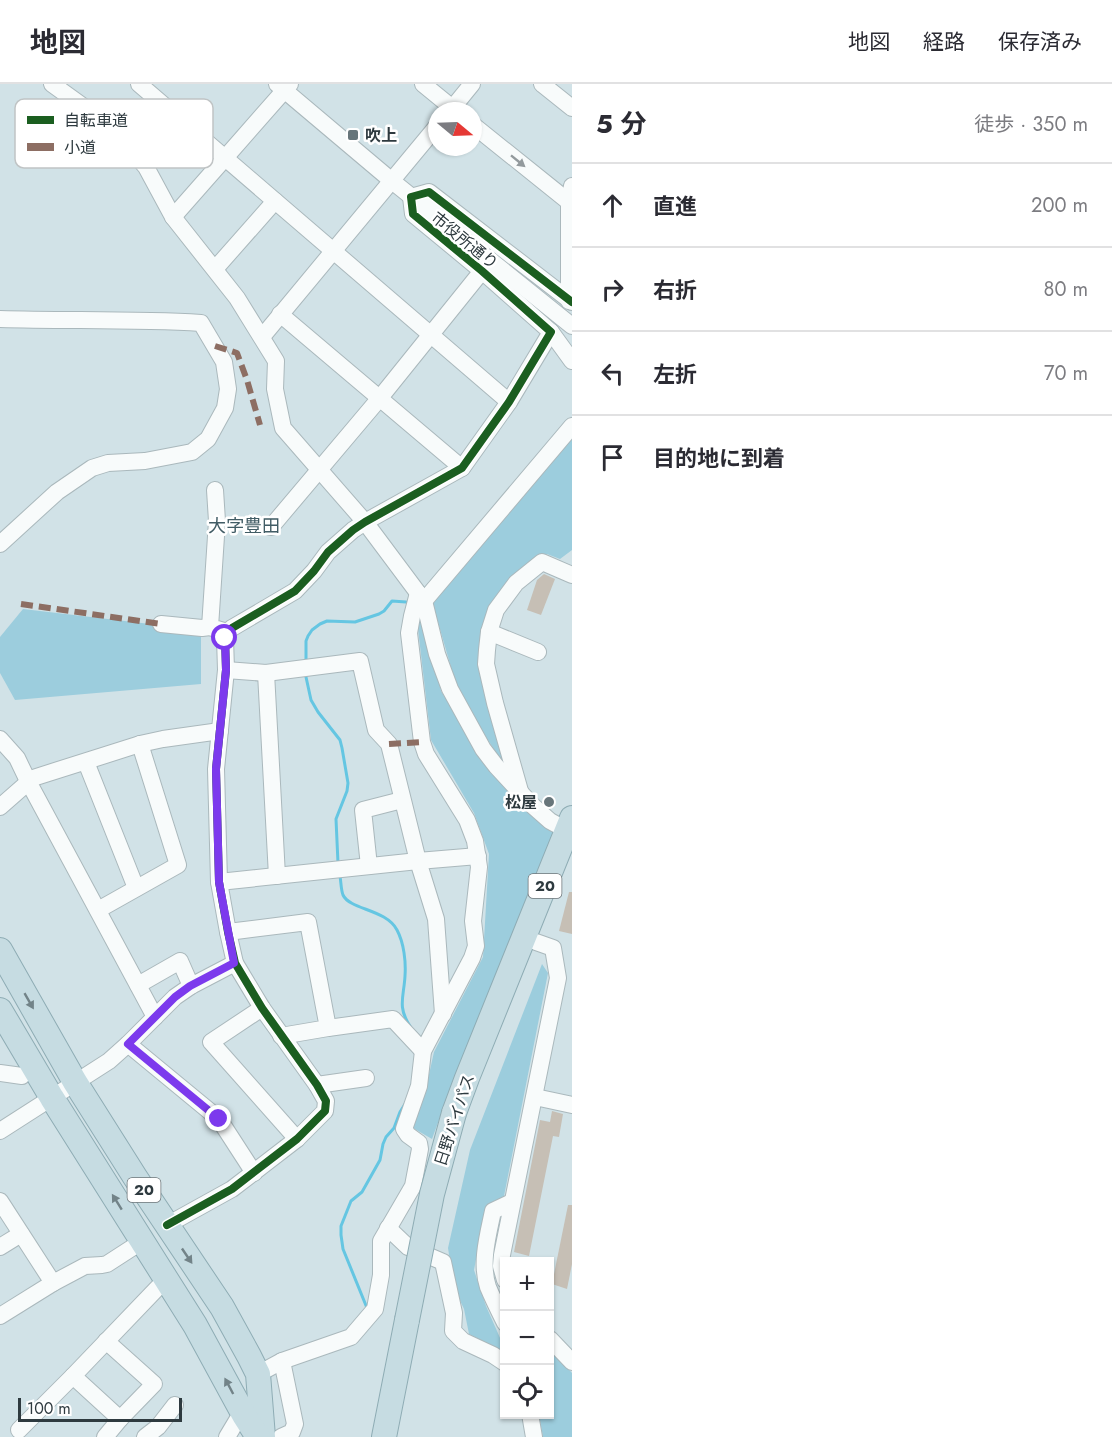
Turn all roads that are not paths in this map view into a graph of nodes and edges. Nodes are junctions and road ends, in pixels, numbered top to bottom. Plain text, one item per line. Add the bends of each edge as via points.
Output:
1 (52, 84) edge
2 (139, 84) edge
3 (423, 84) edge
4 (472, 84) edge
5 (542, 84) edge
6 (284, 86) edge
7 (73, 89) edge
8 (156, 99) edge
9 (444, 102) edge
10 (459, 102) edge
11 (572, 108) edge
12 (482, 130) edge
13 (428, 137) edge
14 (213, 148) edge
15 (225, 158) junction
16 (148, 168) edge
17 (392, 181) junction
18 (571, 194) edge
19 (411, 196) junction
20 (275, 201) junction
21 (172, 217) junction
22 (333, 251) junction
23 (215, 269) junction
24 (482, 271) junction
25 (571, 301) edge
26 (280, 314) junction
27 (0, 319) edge
28 (572, 326) edge
29 (551, 332) junction
30 (431, 335) junction
31 (262, 337) junction
32 (572, 361) edge
33 (379, 399) junction
34 (509, 402) junction
35 (572, 426) edge
36 (462, 468) junction
37 (319, 470) junction
38 (215, 490) dead end
39 (365, 522) junction
40 (271, 527) dead end
41 (0, 544) edge
42 (572, 575) edge
43 (421, 597) junction
44 (161, 624) dead end
45 (210, 627) junction
46 (226, 632) junction
47 (489, 632) junction
48 (538, 652) dead end
49 (226, 670) junction
50 (266, 673) junction
51 (220, 732) junction
52 (0, 739) edge
53 (140, 744) junction
54 (86, 762) junction
55 (29, 783) junction
56 (521, 794) junction
57 (402, 800) junction
58 (0, 807) edge
59 (570, 827) edge
60 (478, 856) junction
61 (572, 856) edge
62 (418, 861) junction
63 (369, 866) junction
64 (277, 876) junction
65 (219, 882) junction
66 (136, 888) junction
67 (98, 910) junction
68 (228, 932) junction
69 (536, 942) junction
70 (0, 950) edge
71 (234, 963) junction
72 (138, 985) junction
73 (190, 986) junction
74 (262, 1008) junction
75 (0, 1010) edge
76 (443, 1014) junction
77 (155, 1017) junction
78 (328, 1028) junction
79 (281, 1036) junction
80 (128, 1044) junction
81 (423, 1051) junction
82 (0, 1073) edge
83 (22, 1076) dead end
84 (366, 1078) dead end
85 (75, 1082) junction
86 (316, 1085) junction
87 (535, 1097) junction
88 (52, 1098) junction
89 (572, 1105) edge
90 (460, 1115) junction
91 (0, 1131) edge
92 (297, 1139) junction
93 (254, 1173) junction
94 (0, 1202) edge
95 (512, 1202) junction
96 (167, 1225) junction
97 (388, 1228) junction
98 (21, 1234) junction
99 (141, 1242) junction
100 (0, 1247) edge
101 (501, 1257) edge
102 (166, 1278) junction
103 (53, 1283) junction
104 (500, 1314) edge
105 (0, 1316) edge
106 (413, 1321) junction
107 (106, 1341) junction
108 (554, 1344) edge
109 (500, 1360) edge
110 (282, 1361) junction
111 (572, 1362) edge
112 (258, 1374) junction
113 (73, 1376) junction
114 (175, 1404) dead end
115 (244, 1415) junction
116 (120, 1419) junction
117 (531, 1419) edge
118 (19, 1430) dead end
119 (105, 1437) edge
120 (146, 1437) edge
121 (227, 1437) edge
122 (258, 1437) edge
123 (263, 1437) edge
124 (281, 1437) edge
125 (384, 1437) edge
126 (398, 1437) edge
127 (534, 1437) edge

1 - 7 street
2 - 8 street
3 - 9 street
4 - 10 street
5 - 11 street
6 - 15 street
6 - 17 street, 市役所通り
12 -> 18 street
13 - 17 street
14 - 15 street
15 - 20 street
15 - 21 street
16 - 21 street
17 - 19 street, 市役所通り
17 - 22 street
18 - 25 street
19 - 24 street via 413,214
19 - 25 street via 429,192
19 - 28 street, 市役所通り
20 - 22 street
20 - 23 street
21 - 23 street
22 - 26 street
22 - 30 street
23 - 31 street
24 - 29 street
24 - 30 street
26 - 31 street
26 - 33 street
27 - 41 street via 201,323 224,362 228,388 225,408 208,439 192,452 92,468 57,492
29 - 32 street
29 - 34 street
30 - 33 street
30 - 34 street
31 - 37 street via 276,361 275,389 283,428
33 - 36 street
33 - 37 street
34 - 36 street
35 - 43 street
36 - 39 street
37 - 39 street
37 - 40 street
38 - 45 street via 217,521
39 - 43 street
39 - 46 street via 328,552 295,591
42 - 47 street via 542,562 516,583 496,610
43 - 56 street via 455,699 483,749
43 - 60 street via 409,633 422,742 467,820
44 - 45 street
45 - 46 street
46 - 49 street
47 - 48 street
47 - 56 street via 486,664
49 - 50 street
49 - 51 street
50 - 57 street via 360,661 376,730 389,744
50 - 64 street
51 - 53 street
51 - 65 street via 216,769
52 - 55 street via 17,758
53 - 54 street
53 - 66 street via 178,865
54 - 55 street via 33,778
54 - 66 street
55 - 58 street
55 - 67 street
56 - 59 street via 545,817
57 - 62 street
57 - 63 street via 363,810
59 - 90 highway, 日野バイパス / 20 via 476,1055
60 - 62 street
60 - 76 street via 473,921 476,946
61 - 69 highway, 日野バイパス / 20
62 - 63 street
62 - 76 street via 436,919
63 - 64 street
64 - 65 street
65 - 68 street
66 - 67 street
67 - 72 street
68 - 71 street
68 - 78 street via 308,922
69 - 87 street via 553,948 558,978
69 - 90 highway, 日野バイパス / 20 via 479,1083
70 -> 85 highway, 20
71 - 73 street
71 - 74 street
72 - 73 street via 180,961
72 - 77 street
73 - 77 street
74 - 79 street
74 - 92 street via 211,1042
75 - 88 highway, 20
76 - 81 street
77 - 80 street
78 - 79 street
78 - 81 street via 393,1019
79 - 86 street
80 - 85 street
80 - 93 street via 219,1119
81 - 97 street via 419,1086 404,1129 420,1149 413,1186
82 - 83 street
84 - 86 street
85 - 88 street
85 - 96 highway, 20
86 - 92 street via 326,1101 325,1111
87 - 89 street
87 - 95 street
88 - 91 street
99 -> 88 highway, 20
90 - 106 highway, 日野バイパス / 20 via 446,1191
92 - 93 street
93 - 96 street via 232,1190
94 - 98 street
95 - 101 street
95 - 104 street via 493,1211 485,1256 488,1286
96 -> 112 highway, 20 via 222,1307
97 - 109 street via 408,1247 443,1262 454,1313 453,1331 463,1341
97 - 110 street via 381,1241 375,1309 351,1337
98 - 100 street
98 - 103 street
99 - 102 highway, 20
99 - 103 street via 107,1264 85,1266
102 - 107 street
115 -> 102 highway, 20
103 - 105 street
106 - 125 highway, 日野バイパス / 20
106 - 126 highway, 日野バイパス / 20
107 - 113 street
107 - 116 street via 154,1384
108 - 111 street
110 - 112 street
110 - 124 street via 295,1424 292,1432
112 - 123 highway, 20
113 - 116 street
113 - 118 street
114 - 120 street via 159,1427
115 - 121 street
115 - 122 highway, 20
116 - 119 street
117 - 127 street

